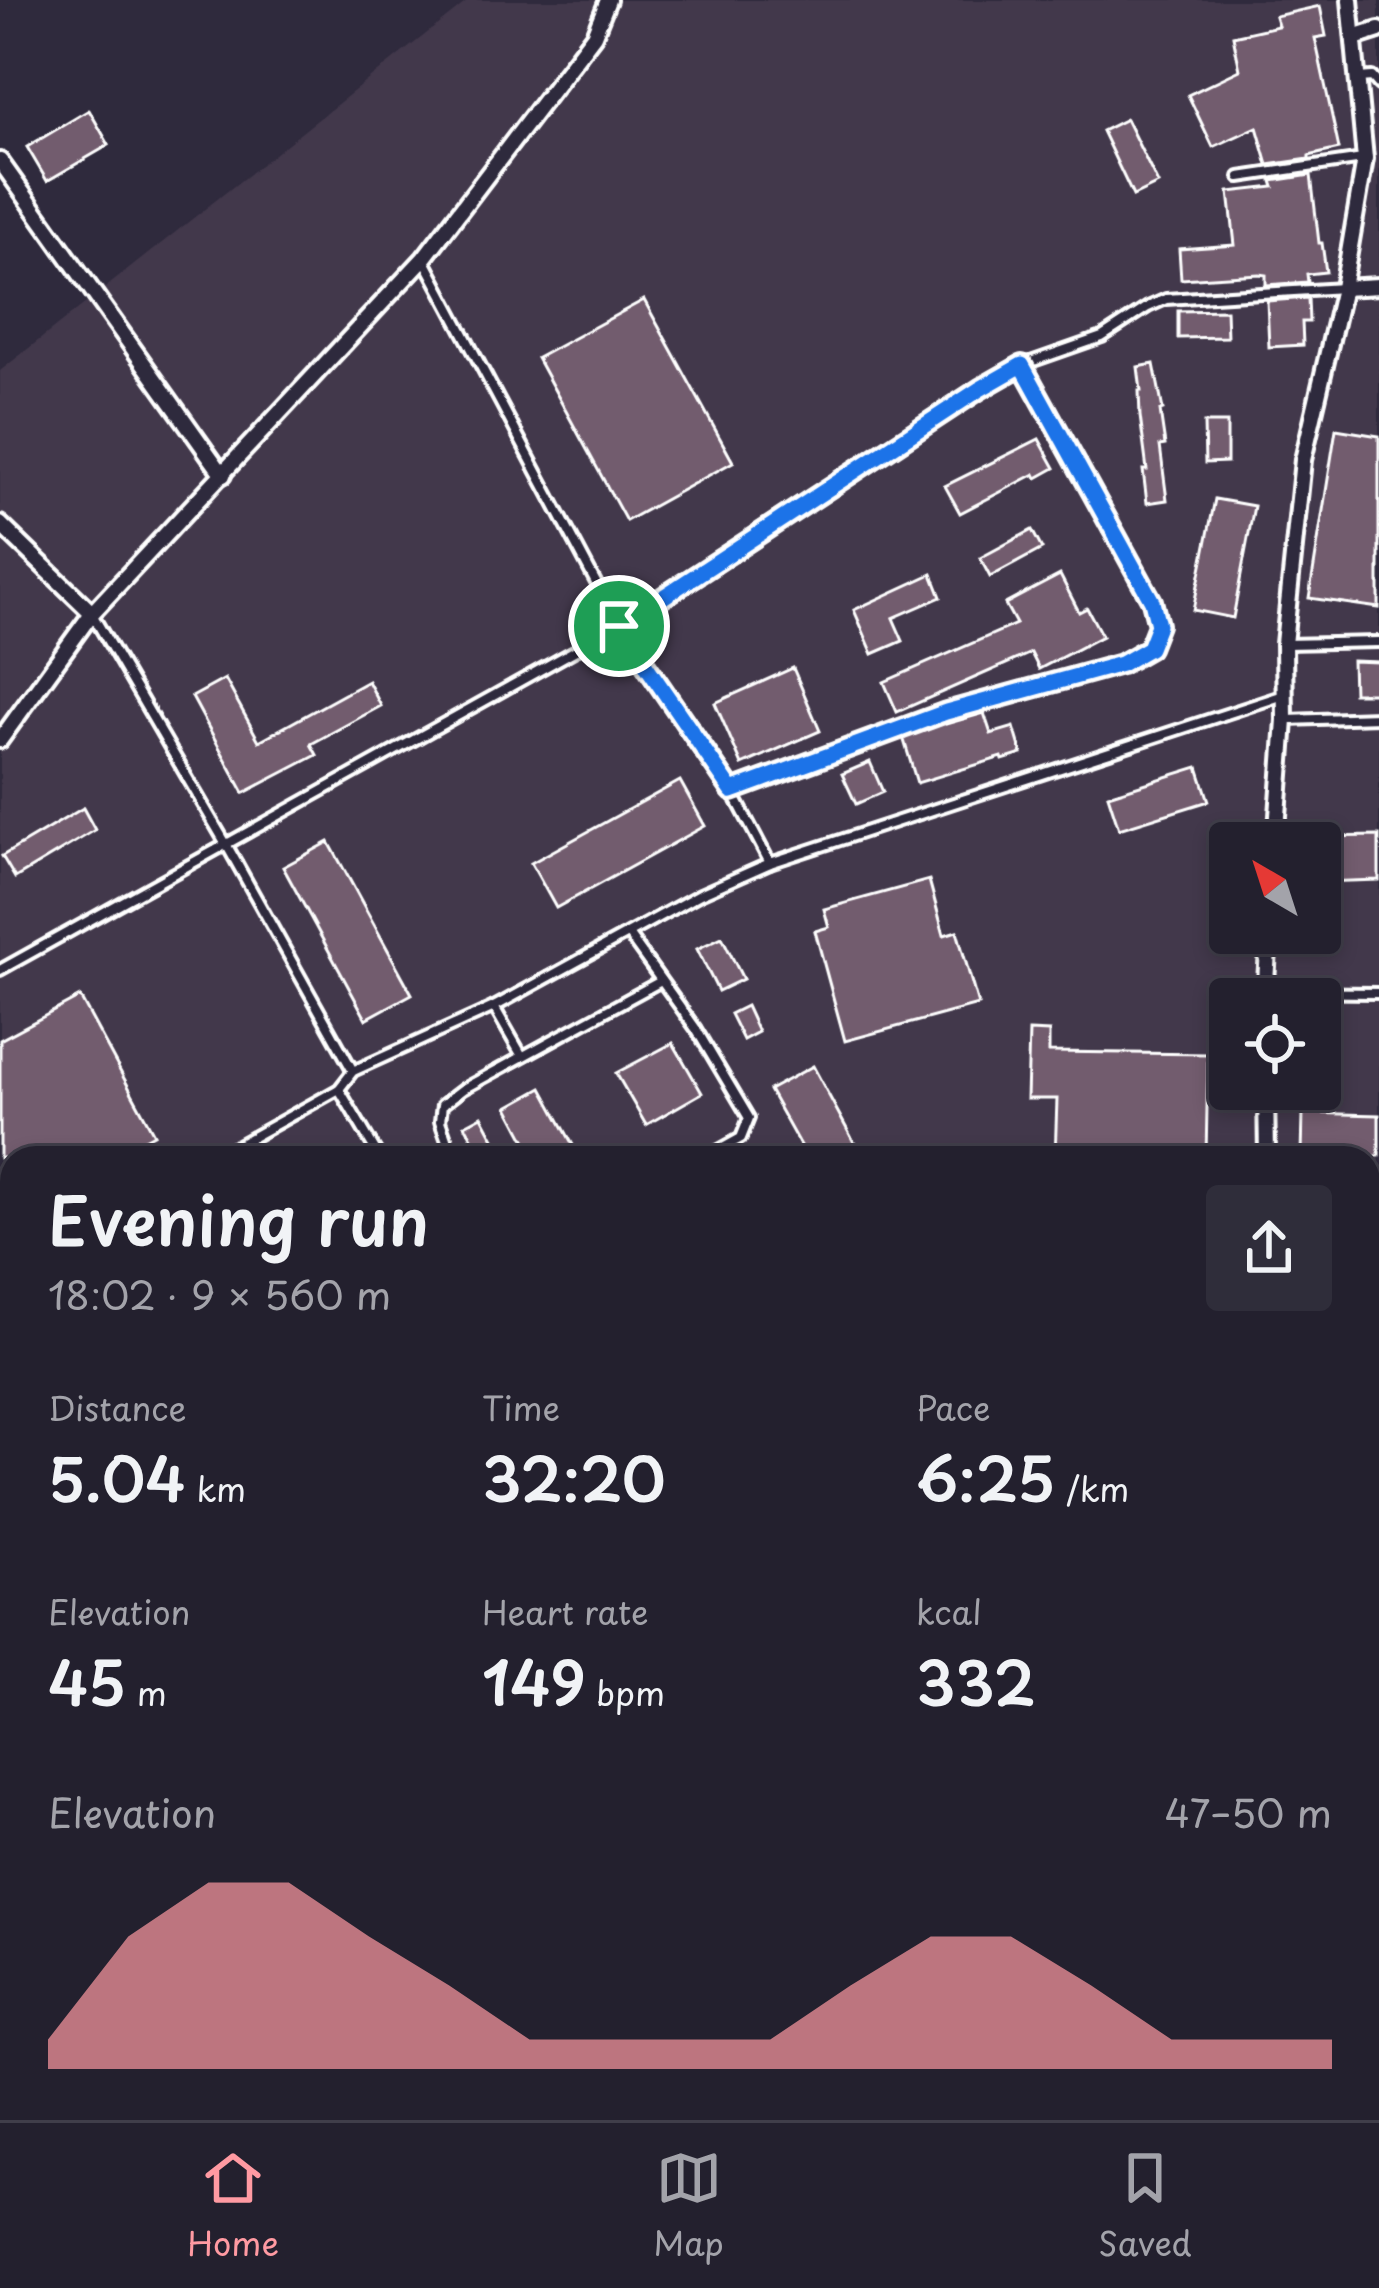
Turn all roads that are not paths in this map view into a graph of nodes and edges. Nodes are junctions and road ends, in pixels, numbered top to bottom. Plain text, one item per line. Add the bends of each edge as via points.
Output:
1 (608, 0) edge
2 (1350, 0) edge
3 (1379, 30) edge
4 (1354, 38) junction
5 (1358, 78) junction
6 (1379, 85) edge
7 (1379, 121) edge
8 (1362, 128) junction
9 (1366, 159) junction
10 (0, 161) edge
11 (1240, 177) dead end
12 (424, 258) junction
13 (1379, 286) edge
14 (1343, 288) junction
15 (1022, 365) junction
16 (223, 476) junction
17 (0, 524) edge
18 (92, 613) junction
19 (619, 626) junction
20 (1379, 642) edge
21 (1284, 644) junction
22 (1285, 694) junction
23 (1379, 717) edge
24 (1286, 720) junction
25 (0, 740) edge
26 (732, 791) junction
27 (1278, 822) edge
28 (226, 844) junction
29 (770, 863) junction
30 (628, 934) junction
31 (0, 970) edge
32 (661, 981) junction
33 (1379, 993) edge
34 (1341, 994) edge
35 (494, 1007) junction
36 (522, 1056) junction
37 (352, 1071) junction
38 (339, 1089) junction
39 (1267, 1110) edge
40 (237, 1146) edge
41 (373, 1146) edge
42 (449, 1146) edge
43 (727, 1146) edge
44 (1268, 1146) edge

1 - 12 street via 594,35
2 - 4 street
3 - 4 street
4 - 5 street
5 - 6 lane
5 - 8 street
7 - 8 lane
8 - 9 street
9 - 11 lane
9 - 14 street
10 - 16 street
12 - 16 street
12 - 19 lane
13 - 14 street
14 - 15 lane via 1166,299 1102,338
14 - 21 street via 1303,460
15 - 19 lane
15 - 26 lane via 1152,601 1158,625 1149,648 1121,664 946,712
16 - 18 street
17 - 18 street
18 - 25 street
18 - 28 lane
19 - 26 lane
19 - 28 lane
20 - 21 lane
21 - 22 street
22 - 24 street
22 - 29 lane
23 - 24 lane
24 - 27 street
26 - 29 lane
28 - 31 lane
28 - 37 lane
29 - 30 lane
30 - 32 lane
30 - 35 lane
32 - 36 lane
32 - 43 lane via 749,1118 741,1138
33 - 34 lane
35 - 36 lane
35 - 37 lane
36 - 42 lane via 442,1105
37 - 38 lane
38 - 40 lane
38 - 41 lane
39 - 44 street

